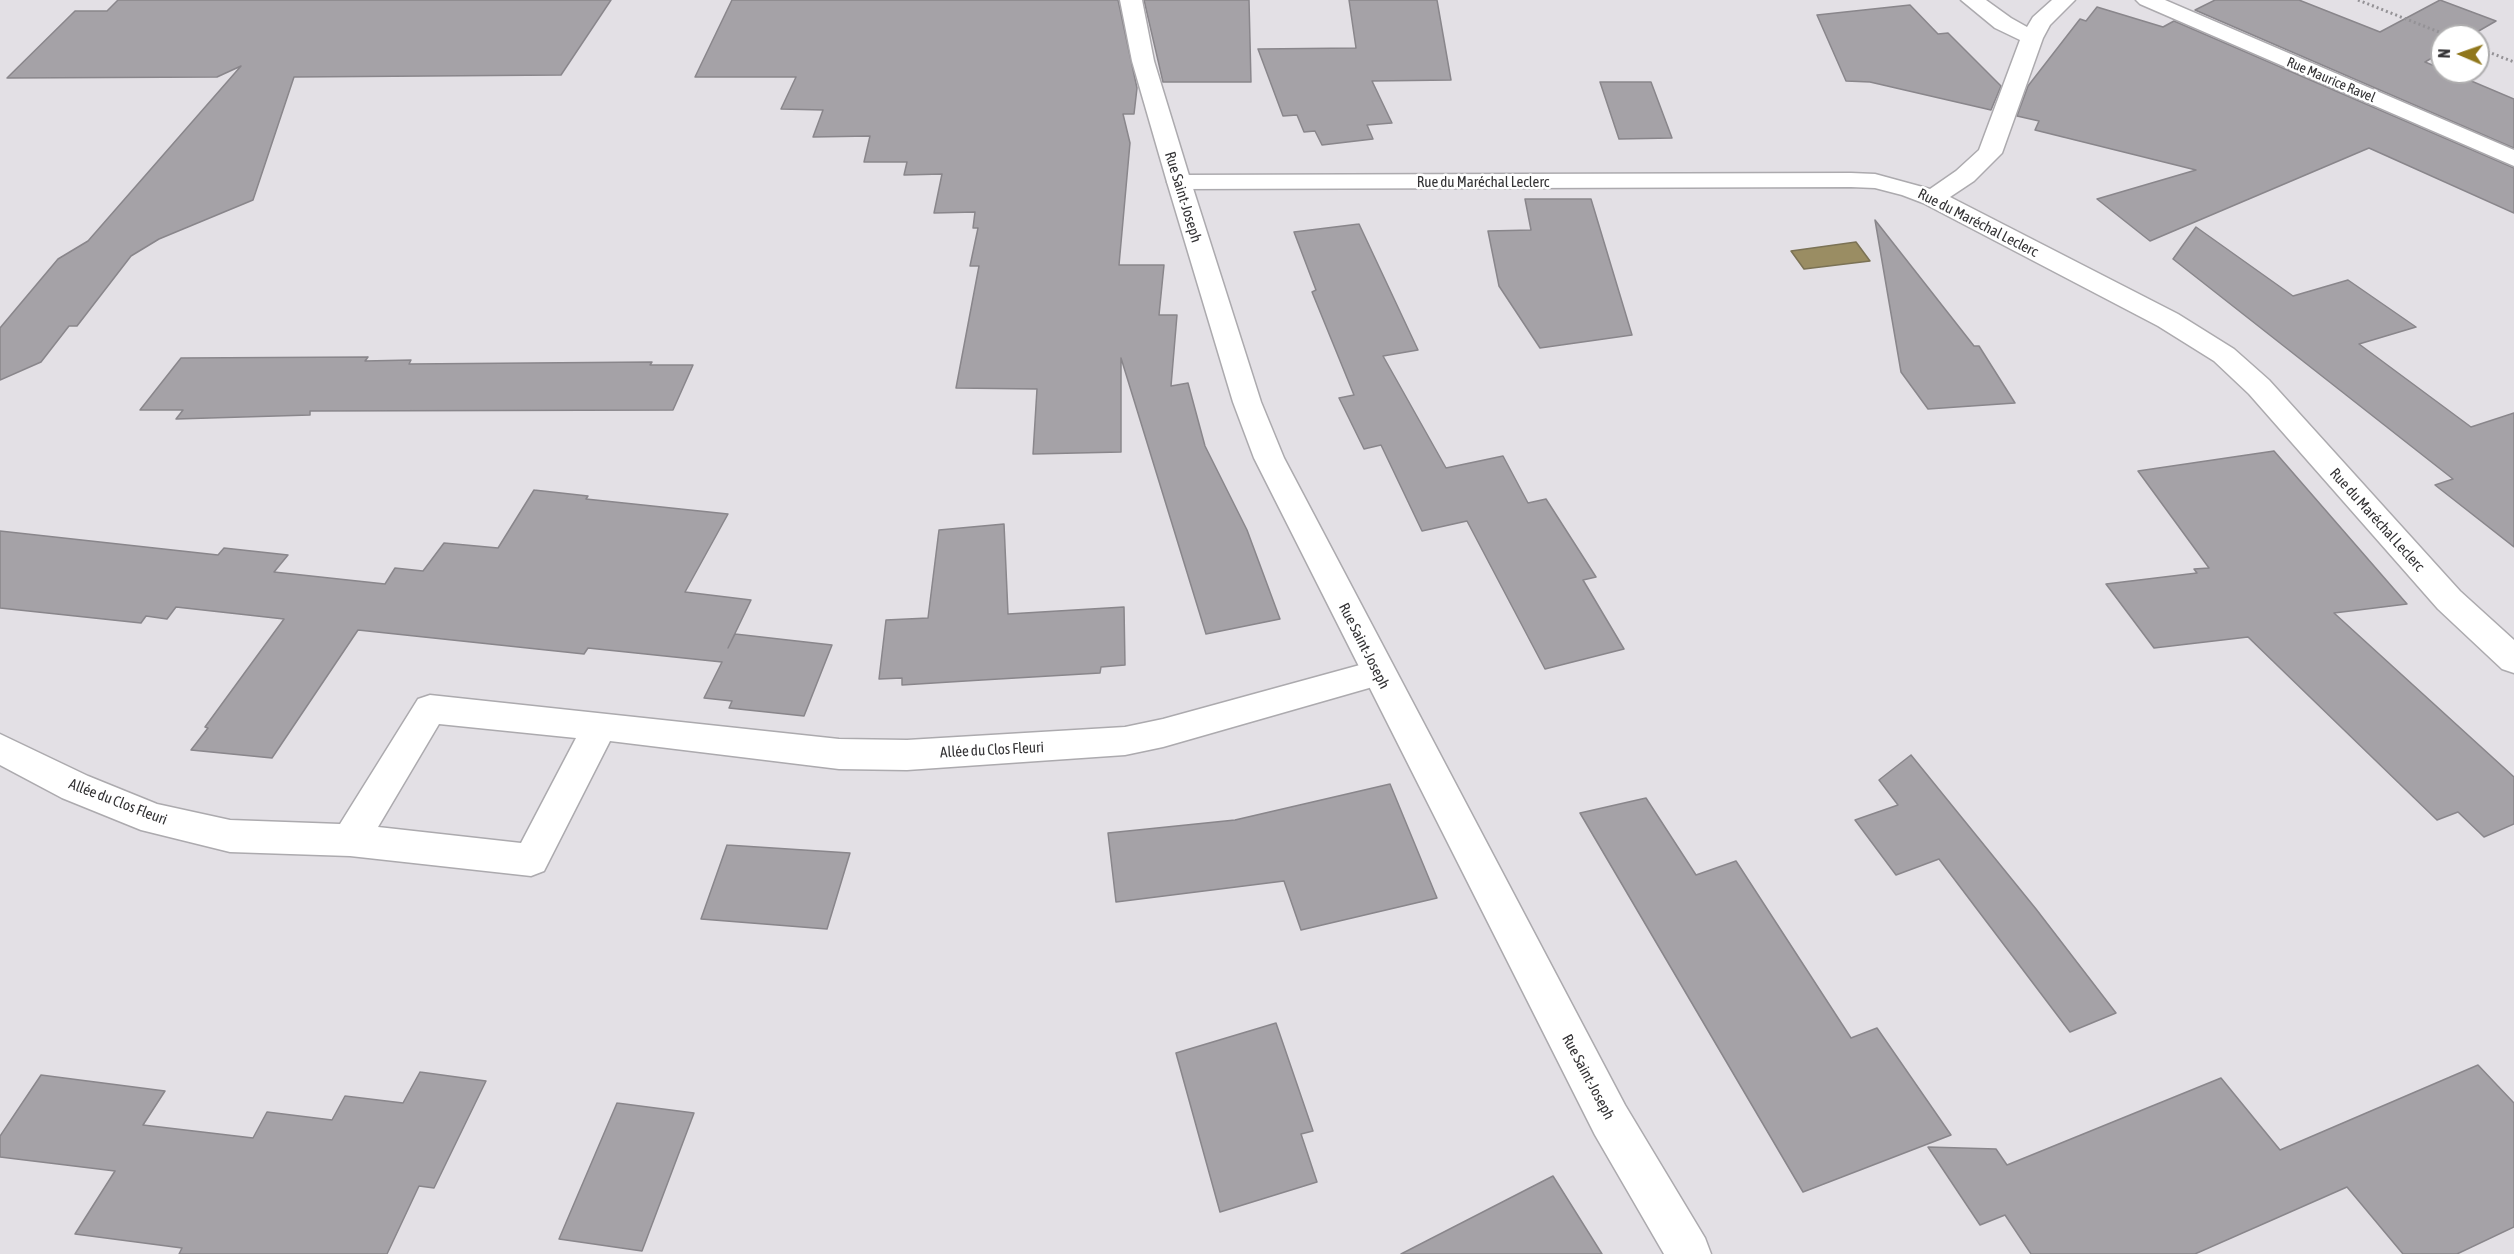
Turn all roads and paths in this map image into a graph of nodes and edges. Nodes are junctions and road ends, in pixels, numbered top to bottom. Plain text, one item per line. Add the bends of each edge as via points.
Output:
1 (1131, 0) edge
2 (1972, 0) edge
3 (2064, 0) edge
4 (2147, 0) edge
5 (2358, 0) edge
6 (2430, 28) edge
7 (2032, 38) junction
8 (2490, 53) edge
9 (2514, 62) edge
10 (2514, 159) edge
11 (1179, 182) junction
12 (1932, 198) junction
13 (2514, 660) edge
14 (1378, 673) junction
15 (600, 726) junction
16 (0, 748) edge
17 (350, 840) junction
18 (1689, 1254) edge

1 - 11 street, Rue Saint-Joseph via 1143,60
2 - 7 street
3 - 7 street via 2041,22
4 - 10 street, Rue Maurice Ravel
5 - 6 path
7 - 12 street via 1990,153
8 - 9 path
11 - 12 street, Rue du Maréchal Leclerc via 1851,180 1896,184
11 - 14 street, Rue Saint-Joseph via 1247,402 1269,458
12 - 13 street, Rue du Maréchal Leclerc via 2168,320 2224,355 2259,387 2449,600
14 - 15 street, Allée du Clos Fleuri via 1163,733 1077,745 873,756
14 - 18 street, Rue Saint-Joseph via 1610,1120
15 - 17 street, Allée du Clos Fleuri via 430,709
15 - 17 street, Allée du Clos Fleuri via 531,860
16 - 17 street, Allée du Clos Fleuri via 75,787 154,819 230,836

